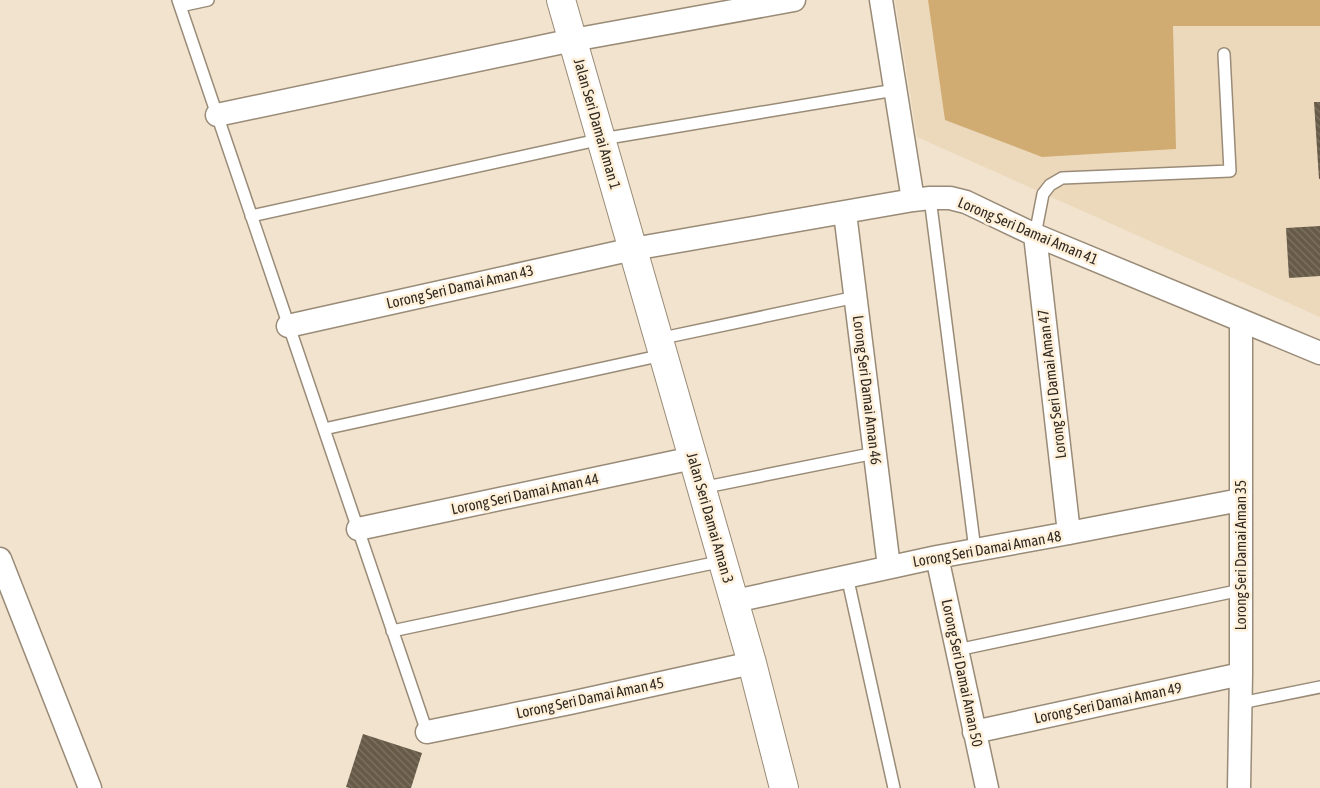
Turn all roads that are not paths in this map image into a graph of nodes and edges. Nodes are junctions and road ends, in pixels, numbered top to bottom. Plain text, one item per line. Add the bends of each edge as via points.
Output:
1 (208, 0) edge
2 (561, 0) edge
3 (794, 0) edge
4 (881, 0) edge
5 (179, 3) edge
6 (573, 40) junction
7 (1224, 54) dead end
8 (895, 90) junction
9 (217, 115) junction
10 (602, 139) junction
11 (922, 199) junction
12 (845, 213) junction
13 (251, 216) junction
14 (1035, 235) junction
15 (633, 248) junction
16 (856, 297) junction
17 (1241, 321) junction
18 (288, 326) junction
19 (660, 347) junction
20 (1320, 353) edge
21 (324, 429) junction
22 (875, 453) junction
23 (693, 458) junction
24 (702, 488) junction
25 (1240, 500) junction
26 (358, 529) junction
27 (1069, 534) junction
28 (975, 550) junction
29 (936, 557) junction
30 (0, 560) edge
31 (723, 561) junction
32 (889, 567) junction
33 (847, 576) junction
34 (1241, 590) junction
35 (735, 601) junction
36 (392, 631) junction
37 (957, 650) junction
38 (752, 663) junction
39 (1241, 674) junction
40 (1320, 687) edge
41 (1241, 703) junction
42 (427, 732) joint
43 (974, 732) junction
44 (90, 788) edge
45 (784, 788) edge
46 (894, 788) edge
47 (987, 788) edge
48 (1239, 788) edge

1 - 5 lane
2 - 6 street, Jalan Seri Damai Aman 1
3 - 6 street
4 - 8 street
5 - 9 lane
6 - 9 street
6 - 10 street, Jalan Seri Damai Aman 1
7 - 14 lane via 1230,171 1062,178 1043,194
8 - 10 lane
8 - 11 street
9 - 13 lane
10 - 13 lane
10 - 15 street, Jalan Seri Damai Aman 1
11 - 12 street, Lorong Seri Damai Aman 41
11 - 14 street, Lorong Seri Damai Aman 41 via 950,198 966,202
11 - 28 lane
12 - 15 street, Lorong Seri Damai Aman 41
12 - 16 street, Lorong Seri Damai Aman 46
13 - 18 lane
14 - 17 street, Lorong Seri Damai Aman 41
14 - 27 street, Lorong Seri Damai Aman 47
15 - 18 street, Lorong Seri Damai Aman 43
15 - 19 street, Jalan Seri Damai Aman 3
16 - 19 lane
16 - 22 street, Lorong Seri Damai Aman 46
17 - 20 street, Lorong Seri Damai Aman 41
17 - 25 street, Lorong Seri Damai Aman 35
18 - 21 lane
19 - 21 lane
19 - 23 street, Jalan Seri Damai Aman 3
21 - 26 lane
22 - 24 lane
22 - 32 street, Lorong Seri Damai Aman 46
23 - 24 street, Jalan Seri Damai Aman 3
23 - 26 street, Lorong Seri Damai Aman 44
24 - 31 street, Jalan Seri Damai Aman 3
25 - 27 street, Lorong Seri Damai Aman 48
25 - 34 street, Lorong Seri Damai Aman 35
26 - 36 lane
27 - 28 street, Lorong Seri Damai Aman 48
28 - 29 street, Lorong Seri Damai Aman 48
29 - 32 street, Lorong Seri Damai Aman 48
29 - 37 street, Lorong Seri Damai Aman 50
30 - 44 street
31 - 35 street, Jalan Seri Damai Aman 3
31 - 36 lane
32 - 33 street, Lorong Seri Damai Aman 48
33 - 35 street, Lorong Seri Damai Aman 48
33 - 46 lane
34 - 37 lane
34 - 39 street, Lorong Seri Damai Aman 35
35 - 38 street, Jalan Seri Damai Aman 3
36 - 42 lane
37 - 43 street, Lorong Seri Damai Aman 50
38 - 42 street, Lorong Seri Damai Aman 45
38 - 45 street, Jalan Seri Damai Aman 3
39 - 41 street, Lorong Seri Damai Aman 35
39 - 43 street, Lorong Seri Damai Aman 49
40 - 41 lane
41 - 48 street, Lorong Seri Damai Aman 35
43 - 47 street, Lorong Seri Damai Aman 50

